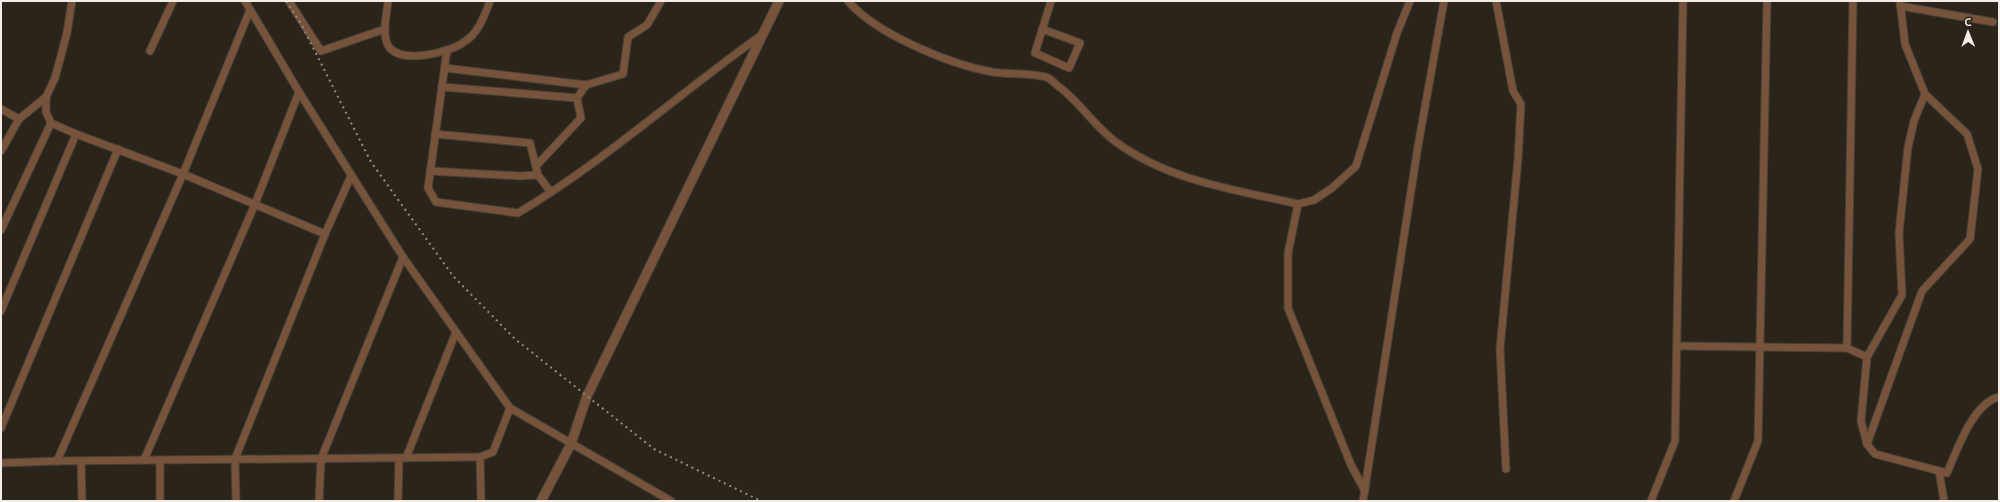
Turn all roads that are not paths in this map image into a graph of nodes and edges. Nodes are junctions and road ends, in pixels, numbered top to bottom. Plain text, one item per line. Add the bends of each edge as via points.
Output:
1 (72, 1) edge
2 (173, 1) edge
3 (245, 1) edge
4 (290, 1) edge
5 (388, 1) edge
6 (490, 1) edge
7 (661, 1) edge
8 (779, 1) edge
9 (848, 1) edge
10 (1051, 1) edge
11 (1410, 1) edge
12 (1444, 1) edge
13 (1496, 1) edge
14 (1684, 1) edge
15 (1767, 1) edge
16 (1853, 1) edge
17 (1900, 3) edge
18 (250, 10) junction
19 (1993, 22) dead end
20 (385, 29) junction
21 (1042, 29) junction
22 (763, 33) junction
23 (447, 50) junction
24 (150, 51) dead end
25 (445, 68) junction
26 (586, 85) junction
27 (442, 87) junction
28 (300, 92) junction
29 (1925, 94) junction
30 (46, 97) junction
31 (577, 98) junction
32 (1, 109) edge
33 (19, 119) junction
34 (51, 123) junction
35 (76, 134) junction
36 (435, 134) junction
37 (118, 149) junction
38 (1, 151) edge
39 (536, 166) junction
40 (430, 171) junction
41 (183, 174) junction
42 (538, 175) junction
43 (351, 176) junction
44 (550, 192) junction
45 (255, 204) junction
46 (1298, 204) junction
47 (1, 230) edge
48 (324, 234) junction
49 (403, 257) junction
50 (1, 310) edge
51 (456, 332) junction
52 (1677, 346) junction
53 (1761, 346) junction
54 (1847, 348) junction
55 (1867, 357) junction
56 (1999, 397) edge
57 (510, 408) junction
58 (1, 428) edge
59 (571, 444) junction
60 (1867, 444) junction
61 (480, 457) junction
62 (321, 458) junction
63 (402, 458) junction
64 (235, 459) junction
65 (144, 460) junction
66 (160, 460) junction
67 (57, 461) junction
68 (81, 461) junction
69 (1, 463) edge
70 (1506, 469) dead end
71 (1939, 470) junction
72 (1365, 490) junction
73 (82, 501) edge
74 (160, 501) edge
75 (236, 501) edge
76 (319, 501) edge
77 (398, 501) edge
78 (481, 501) edge
79 (541, 501) edge
80 (671, 501) edge
81 (1363, 501) edge
82 (1651, 501) edge
83 (1734, 501) edge
84 (1944, 501) edge

1 - 30 street via 67,33 55,78
2 - 24 street
3 - 18 street
4 - 20 street via 321,51
5 - 20 street
6 - 23 street via 481,24 465,42
7 - 26 street via 647,25 628,37 623,74
8 - 22 street
9 - 46 street via 858,13 886,32 950,61 991,72 1047,77 1069,94 1115,142 1149,163 1211,184
10 - 21 street
11 - 46 street via 1396,33 1356,166 1314,200
12 - 72 street via 1418,146
13 - 70 street via 1513,91 1521,104 1500,349
14 - 52 street
15 - 53 street
16 - 54 street
17 - 19 street
17 - 29 street via 1904,44
18 - 28 street
18 - 41 street
20 - 23 street via 388,46 398,54 414,56
21 - 21 street via 1035,53 1070,68 1080,43
22 - 44 street via 598,161
22 - 59 street via 587,396
23 - 25 street
25 - 26 street
25 - 27 street
26 - 31 street
27 - 31 street
27 - 36 street
28 - 43 street
28 - 45 street
29 - 55 street via 1914,121 1908,147 1899,233 1902,295
29 - 60 street via 1967,134 1978,169 1970,239 1922,291
30 - 33 street
30 - 34 street via 46,112
31 - 39 street via 581,118
32 - 33 street
33 - 38 street
34 - 35 street
34 - 47 street
35 - 37 street
35 - 50 street
36 - 39 street via 530,143
36 - 40 street
37 - 41 street
37 - 58 street
39 - 42 street
40 - 42 street
40 - 44 street via 428,188 436,202 518,213
41 - 45 street
41 - 67 street
42 - 44 street
43 - 48 street
43 - 49 street
45 - 48 street
45 - 65 street
46 - 72 street via 1288,253 1288,308 1350,465
48 - 64 street
49 - 51 street
49 - 62 street
51 - 57 street
51 - 63 street
52 - 53 street
52 - 82 street via 1675,441
53 - 54 street
53 - 83 street via 1758,441
54 - 55 street
55 - 60 street via 1861,421
56 - 71 street via 1988,400 1980,409 1961,442 1948,473
57 - 59 street
57 - 61 street via 493,452
59 - 79 street
59 - 80 street
60 - 71 street via 1875,454
61 - 63 street
61 - 78 street
62 - 63 street
62 - 64 street
62 - 76 street
63 - 77 street
64 - 66 street
64 - 75 street
65 - 66 street
65 - 68 street
66 - 74 street
67 - 68 street
67 - 69 street
68 - 73 street
71 - 84 street
72 - 81 street

